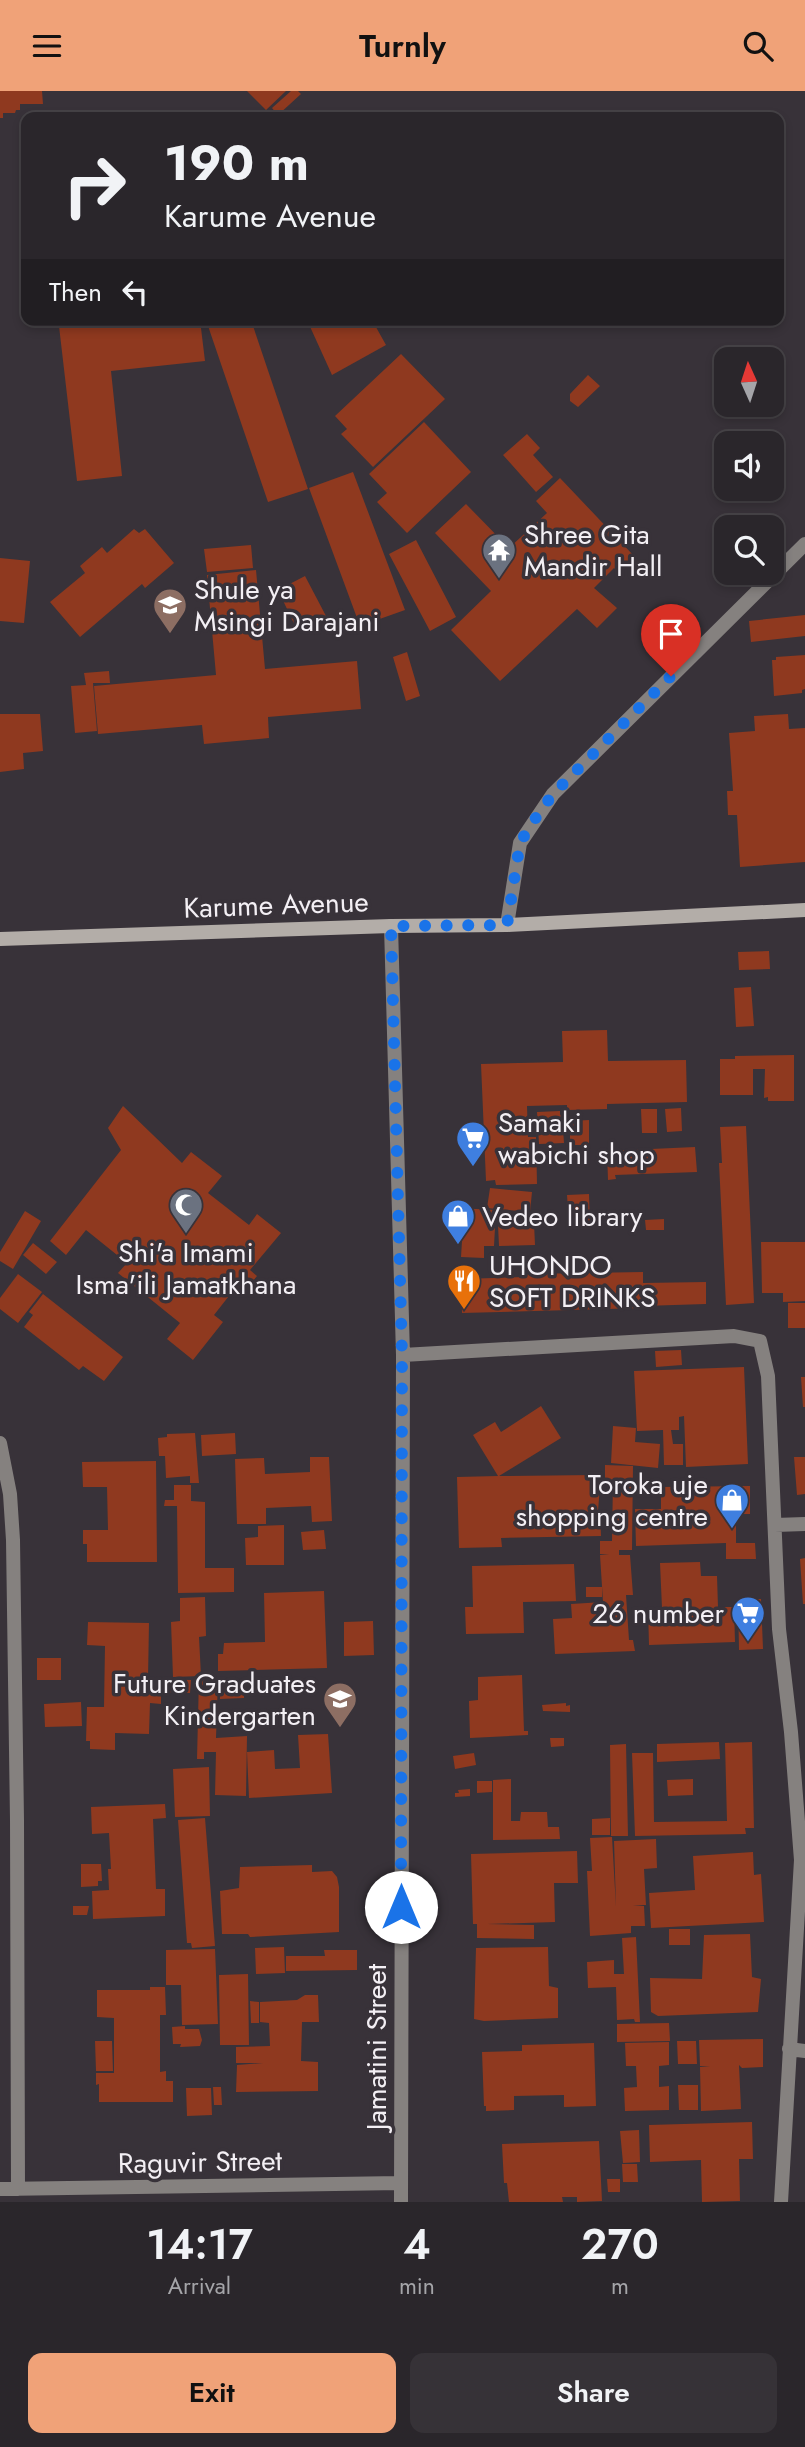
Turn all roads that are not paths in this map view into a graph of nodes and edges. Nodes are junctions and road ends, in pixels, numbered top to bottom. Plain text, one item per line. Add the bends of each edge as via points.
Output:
1 (805, 544) edge
2 (805, 910) edge
3 (507, 925) junction
4 (391, 926) junction
5 (0, 939) edge
6 (402, 1355) junction
7 (0, 1443) edge
8 (805, 1524) edge
9 (775, 1525) junction
10 (789, 2049) junction
11 (805, 2051) edge
12 (400, 2183) junction
13 (0, 2189) edge
14 (18, 2189) junction
15 (401, 2202) edge
16 (781, 2202) edge

1 - 3 street via 553,794 520,843
2 - 3 main road, Karume Avenue
3 - 4 main road, Karume Avenue
4 - 5 main road, Karume Avenue
4 - 6 street, Jamatini Street
6 - 9 street via 734,1336 760,1342 768,1376
6 - 12 street, Jamatini Street
7 - 14 street via 10,1494 13,1554
8 - 9 street
9 - 10 street via 779,1629 801,1860
10 - 11 street
10 - 16 street
12 - 14 street, Raguvir Street
12 - 15 street, Jamatini Street
13 - 14 street, Raguvir Street

